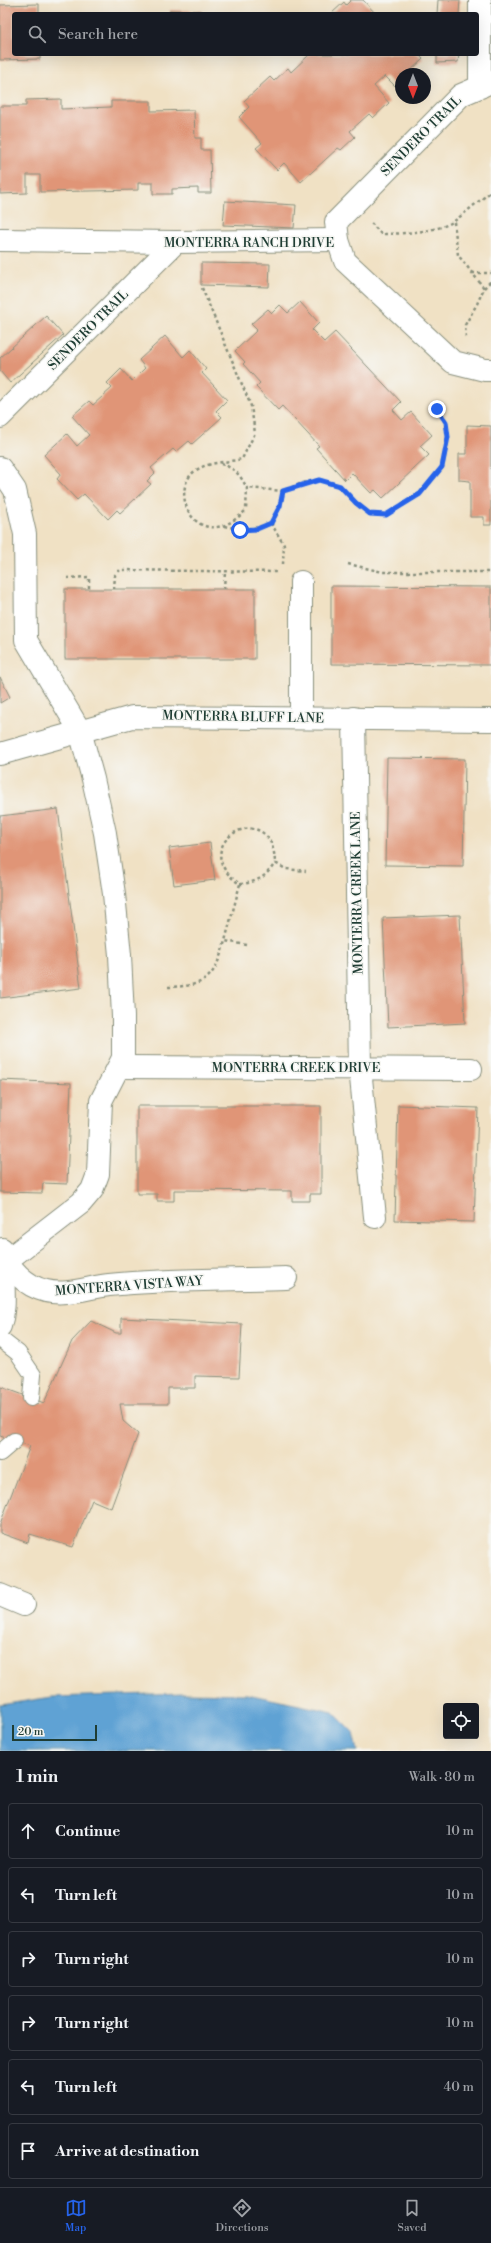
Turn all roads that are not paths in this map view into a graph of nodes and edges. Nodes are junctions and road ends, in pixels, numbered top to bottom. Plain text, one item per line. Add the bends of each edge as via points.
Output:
1 (480, 0) edge
2 (485, 84) edge
3 (0, 240) edge
4 (338, 240) junction
5 (176, 242) junction
6 (491, 370) edge
7 (0, 417) edge
8 (0, 468) edge
9 (292, 577) road end
10 (301, 718) junction
11 (354, 718) junction
12 (491, 720) edge
13 (80, 731) junction
14 (0, 754) edge
15 (120, 1067) junction
16 (360, 1068) junction
17 (471, 1070) dead end
18 (375, 1217) dead end
19 (2, 1256) edge
20 (286, 1278) dead end
21 (0, 1326) edge
22 (0, 1339) edge
23 (31, 1398) dead end
24 (14, 1441) dead end
25 (0, 1454) edge
26 (0, 1595) edge
27 (24, 1605) dead end

1 - 2 street, SENDERO TRAIL
2 - 4 street, SENDERO TRAIL via 461,95 336,222
3 - 5 street, MONTERRA RANCH DRIVE
4 - 5 street, MONTERRA RANCH DRIVE
4 - 6 street, MONTERRA RANCH DRIVE via 345,261 453,362
5 - 7 street, SENDERO TRAIL
8 - 13 street via 15,490 25,534 26,640
9 - 10 street
10 - 11 street, MONTERRA BLUFF LANE
10 - 13 street, MONTERRA BLUFF LANE via 132,717
11 - 12 street, MONTERRA BLUFF LANE
11 - 16 street, MONTERRA CREEK LANE
13 - 14 street, MONTERRA BLUFF LANE
13 - 15 street via 103,825 114,894 123,1017 123,1058
15 - 16 street, MONTERRA CREEK DRIVE
15 - 19 street via 101,1101 98,1174 92,1190 81,1204
16 - 17 street, MONTERRA CREEK DRIVE
16 - 18 street, MONTERRA CREEK LANE
19 - 20 street, MONTERRA VISTA WAY via 24,1280 39,1289 56,1292 152,1282
19 - 21 street via 0,1274 4,1306
22 - 23 lane via 18,1353 33,1375
24 - 25 lane
26 - 27 street

